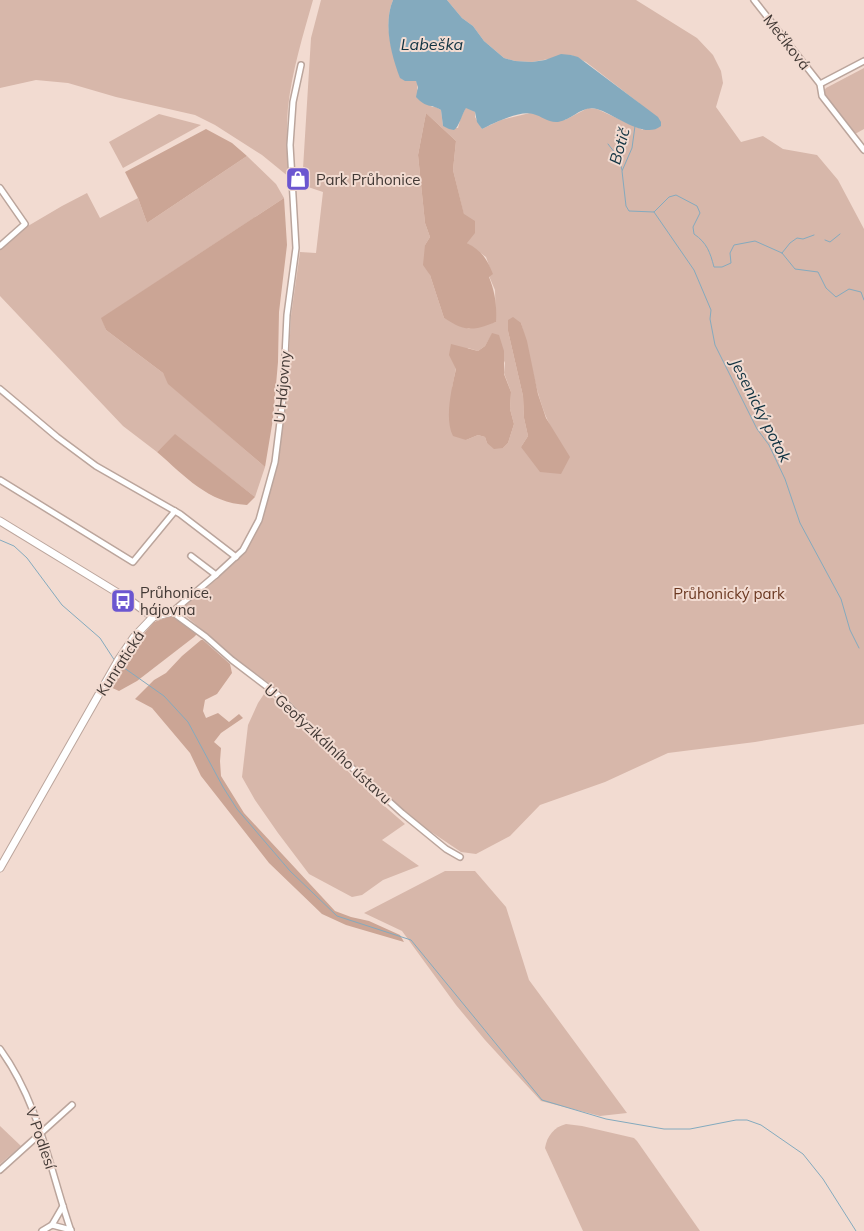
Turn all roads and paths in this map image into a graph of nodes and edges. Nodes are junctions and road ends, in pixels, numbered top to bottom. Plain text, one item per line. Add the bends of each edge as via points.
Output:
1 (754, 0) edge
2 (864, 61) edge
3 (301, 65) dead end
4 (820, 84) junction
5 (864, 150) edge
6 (0, 188) edge
7 (0, 246) edge
8 (0, 389) edge
9 (0, 480) edge
10 (175, 511) junction
11 (0, 521) edge
12 (191, 556) dead end
13 (236, 557) junction
14 (216, 576) junction
15 (172, 612) junction
16 (153, 617) junction
17 (460, 857) dead end
18 (0, 868) edge
19 (0, 1049) edge
20 (72, 1105) dead end
21 (41, 1134) junction
22 (0, 1170) edge
23 (63, 1206) junction
24 (52, 1224) junction
25 (42, 1231) edge
26 (71, 1231) edge

1 - 4 street, Mečíková
2 - 4 street, Mečíková
3 - 13 street, U Hájovny via 292,110 290,145 296,248 275,462 259,520
4 - 5 street, Mečíková via 822,96
6 - 7 street via 25,224
8 - 10 street via 96,466
9 - 10 street via 133,562
10 - 13 street
11 - 16 street, Kunratická
12 - 14 street
13 - 14 street, U Hájovny
14 - 15 street, U Hájovny
15 - 16 street, U Hájovny
15 - 17 street, U Geofyzikálního ústavu via 278,695 402,814
16 - 18 street, Kunratická via 119,659
19 - 21 street, V Podlesí via 20,1081
20 - 21 street
21 - 22 street
21 - 23 street, V Podlesí
23 - 24 street
23 - 26 street, V Podlesí
24 - 25 street
24 - 26 street

